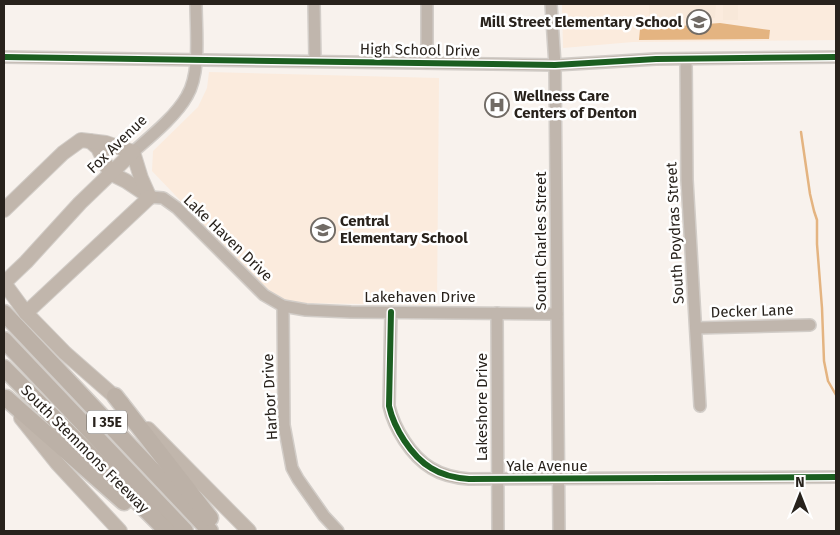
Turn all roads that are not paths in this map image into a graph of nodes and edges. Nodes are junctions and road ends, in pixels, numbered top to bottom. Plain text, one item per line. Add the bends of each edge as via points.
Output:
1 (196, 4) edge
2 (314, 4) edge
3 (427, 4) edge
4 (551, 4) edge
5 (836, 57) edge
6 (4, 58) edge
7 (196, 59) junction
8 (686, 59) junction
9 (316, 61) junction
10 (427, 63) junction
11 (555, 64) junction
12 (90, 141) junction
13 (133, 152) junction
14 (110, 173) junction
15 (150, 197) junction
16 (4, 210) edge
17 (4, 283) edge
18 (283, 306) junction
19 (391, 312) junction
20 (4, 313) edge
21 (26, 313) junction
22 (497, 313) junction
23 (556, 314) junction
24 (810, 324) dead end
25 (696, 328) junction
26 (5, 341) edge
27 (4, 368) edge
28 (115, 396) junction
29 (5, 397) edge
30 (700, 406) dead end
31 (836, 477) edge
32 (497, 478) junction
33 (559, 478) junction
34 (120, 531) edge
35 (162, 531) edge
36 (167, 531) edge
37 (185, 531) edge
38 (210, 531) edge
39 (221, 531) edge
40 (249, 531) edge
41 (338, 531) edge
42 (498, 531) edge
43 (559, 531) edge

1 - 7 street, Fox Avenue
2 - 9 street
3 - 10 street
4 - 11 street, South Charles Street
5 - 8 street, High School Drive
6 - 7 street, High School Drive
7 - 9 street, High School Drive
7 - 13 street, Fox Avenue via 187,97
8 - 11 street, High School Drive
8 - 25 street, South Poydras Street via 687,180
9 - 10 street, High School Drive
10 - 11 street, High School Drive
11 - 23 street, South Charles Street
12 - 13 main road
12 - 14 main road via 98,148
12 - 16 main road via 82,140 63,153
13 - 14 main road, Fox Avenue
13 - 15 main road
14 - 15 main road
14 - 17 main road, Fox Avenue
15 - 18 street, Lake Haven Drive via 163,198 178,208 264,295
15 - 21 main road
17 - 21 main road
18 - 19 street, Lakehaven Drive via 306,310
18 - 41 street, Harbor Drive via 284,425 292,468
19 - 22 street, Lakehaven Drive
19 - 32 street, Yale Avenue via 389,406 401,436 430,468 469,479
20 - 38 highway, I 35E
21 - 28 main road via 65,353
22 - 23 street, Lakehaven Drive
22 - 32 street, Lakeshore Drive
23 - 33 street, South Charles Street
24 - 25 street, Decker Lane
25 - 30 street, South Poydras Street
26 - 37 highway
27 - 36 highway, South Stemmons Freeway / I 35E
28 - 39 highway
28 - 40 main road
29 - 34 main road, South Stemmons Freeway via 57,463
29 - 35 highway via 139,516
31 - 33 street, Yale Avenue
32 - 33 street, Yale Avenue
32 - 42 street, Lakeshore Drive
33 - 43 street, South Charles Street

